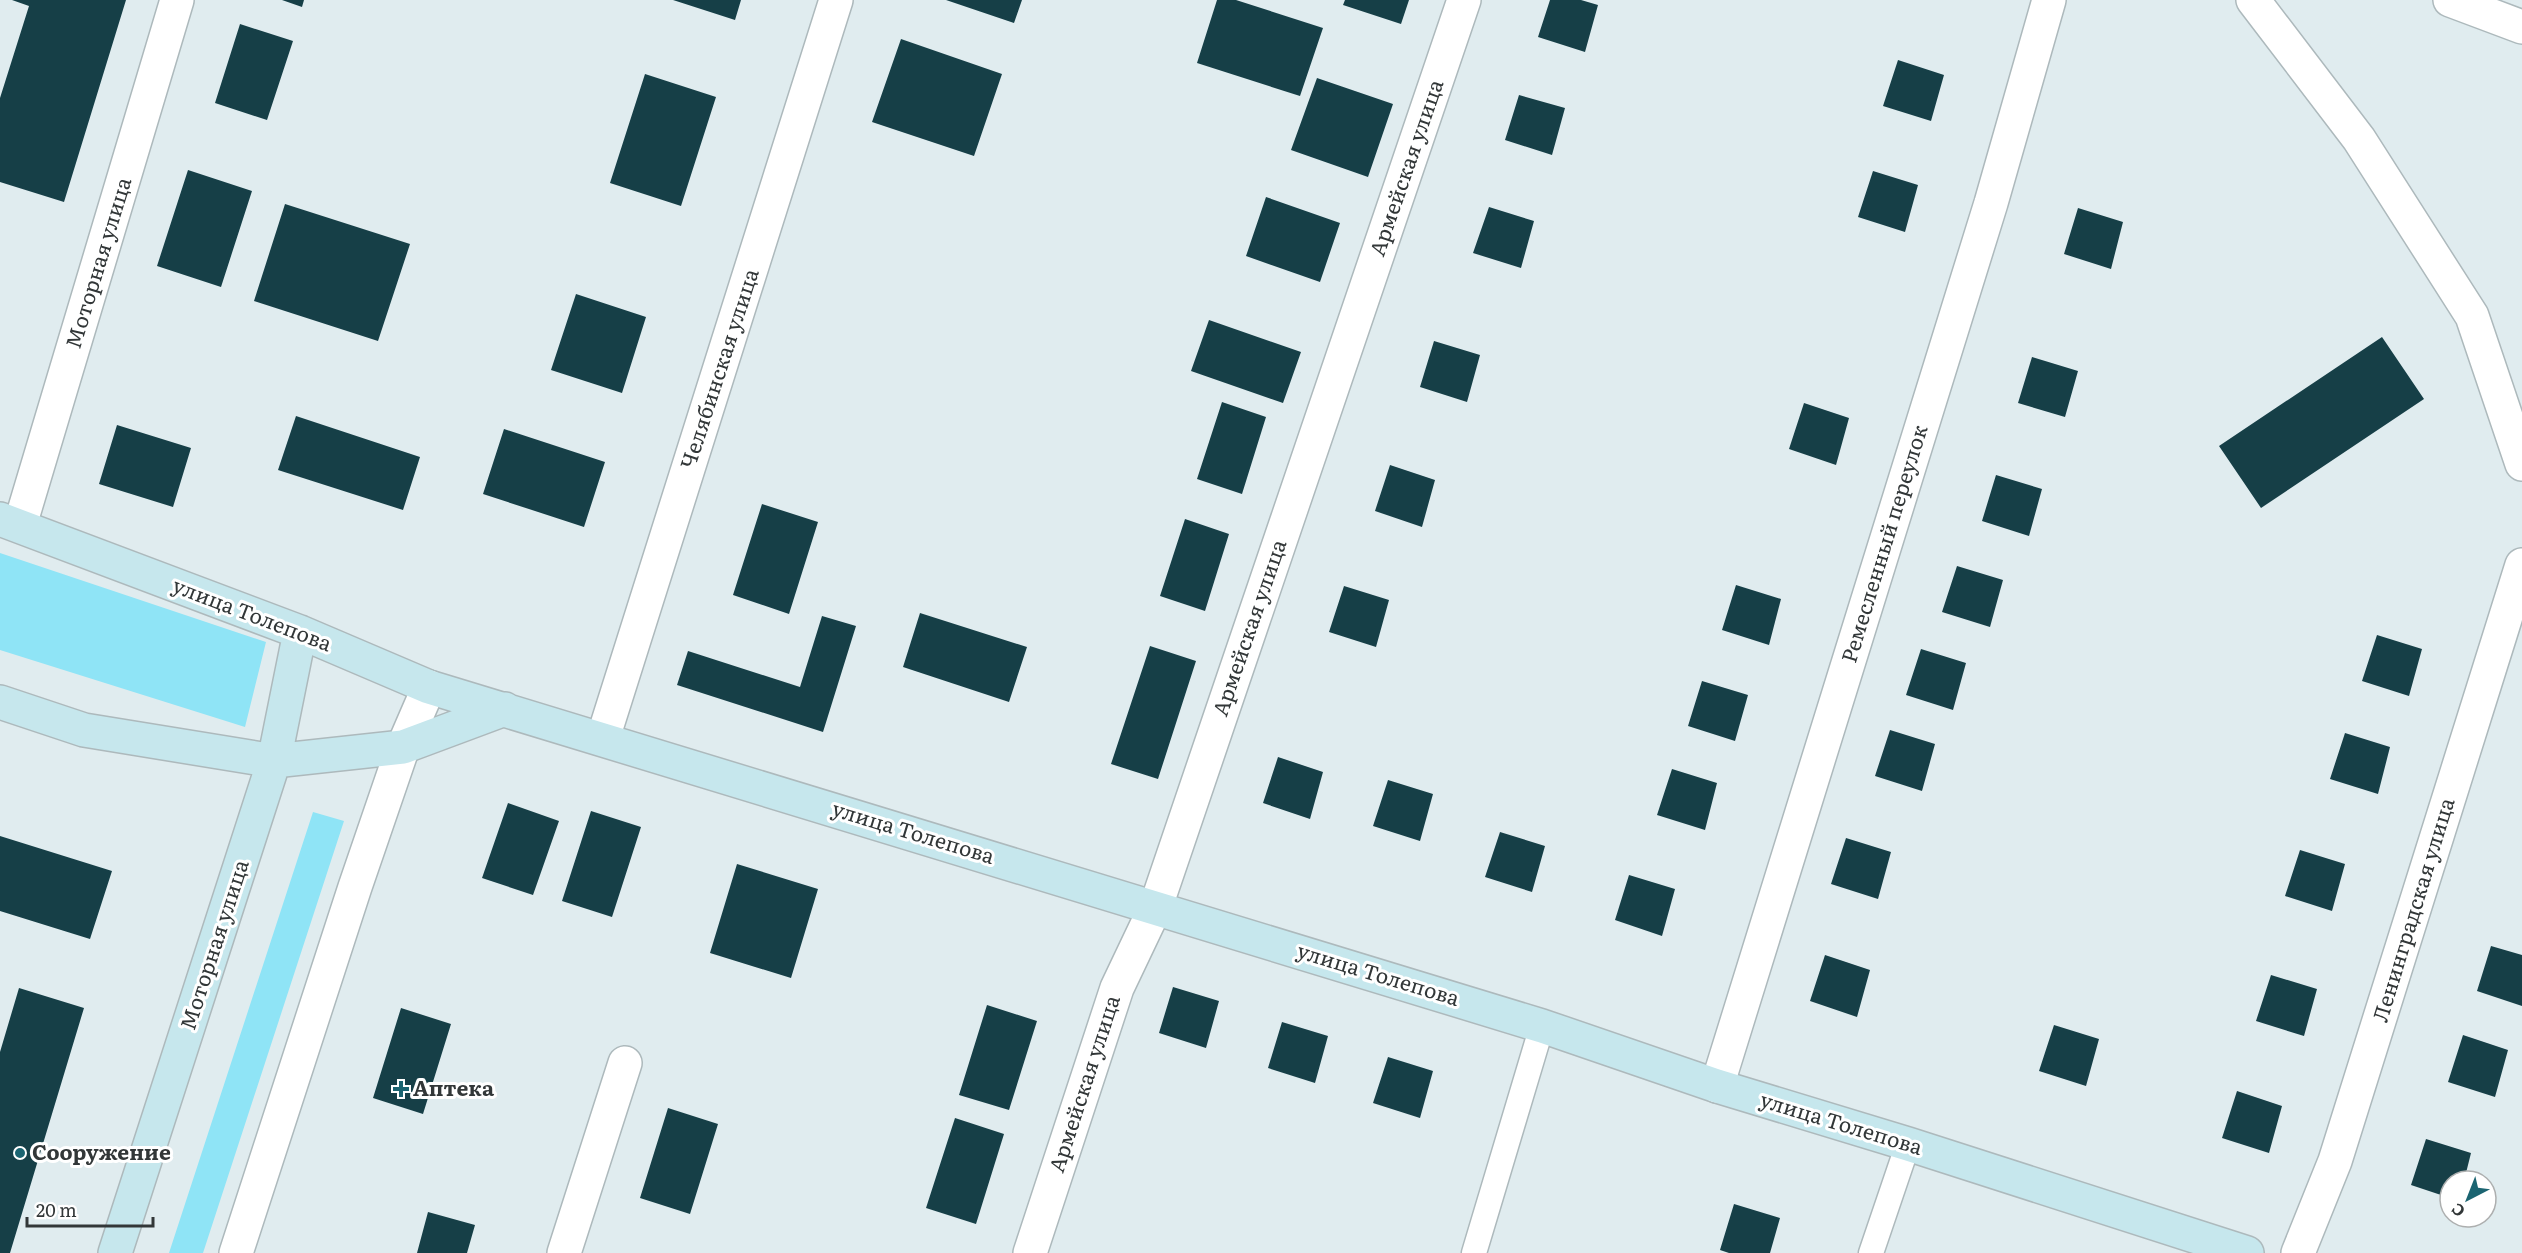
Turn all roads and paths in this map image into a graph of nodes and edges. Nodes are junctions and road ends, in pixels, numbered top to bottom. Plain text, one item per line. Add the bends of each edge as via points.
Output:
1 (177, 0) edge
2 (836, 0) edge
3 (1464, 0) edge
4 (2049, 0) edge
5 (2253, 0) edge
6 (2450, 0) edge
7 (2522, 27) edge
8 (2522, 464) edge
9 (10, 522) edge
10 (2522, 565) edge
11 (300, 632) junction
12 (429, 687) junction
13 (0, 702) edge
14 (505, 709) junction
15 (603, 738) junction
16 (403, 747) junction
17 (274, 761) junction
18 (1156, 906) junction
19 (1542, 1026) junction
20 (625, 1063) dead end
21 (1717, 1086) junction
22 (1908, 1144) junction
23 (2186, 1244) edge
24 (115, 1253) edge
25 (236, 1253) edge
26 (564, 1253) edge
27 (1030, 1253) edge
28 (1474, 1253) edge
29 (1871, 1253) edge
30 (2247, 1253) edge
31 (2298, 1253) edge

1 - 9 street, Моторная улица
2 - 15 street, Челябинская улица
3 - 18 street, Армейская улица
4 - 21 street, Ремесленный переулок via 1988,214
5 - 8 street via 2359,139 2472,316
6 - 7 street
9 - 11 street, улица Толепова
10 - 31 street, Ленинградская улица via 2335,1161
11 - 12 street, улица Толепова
11 - 17 street, Моторная улица
12 - 14 street, улица Толепова
12 - 16 street
13 - 17 street via 84,730
14 - 15 street, улица Толепова
14 - 16 street
15 - 18 street, улица Толепова
16 - 17 street
16 - 25 street
17 - 24 street, Моторная улица
18 - 19 street, улица Толепова
18 - 27 street, Армейская улица via 1117,988
19 - 21 street, улица Толепова
19 - 28 lane
20 - 26 street
21 - 22 street, улица Толепова
22 - 23 street, улица Толепова
22 - 29 lane
23 - 30 street, улица Толепова

